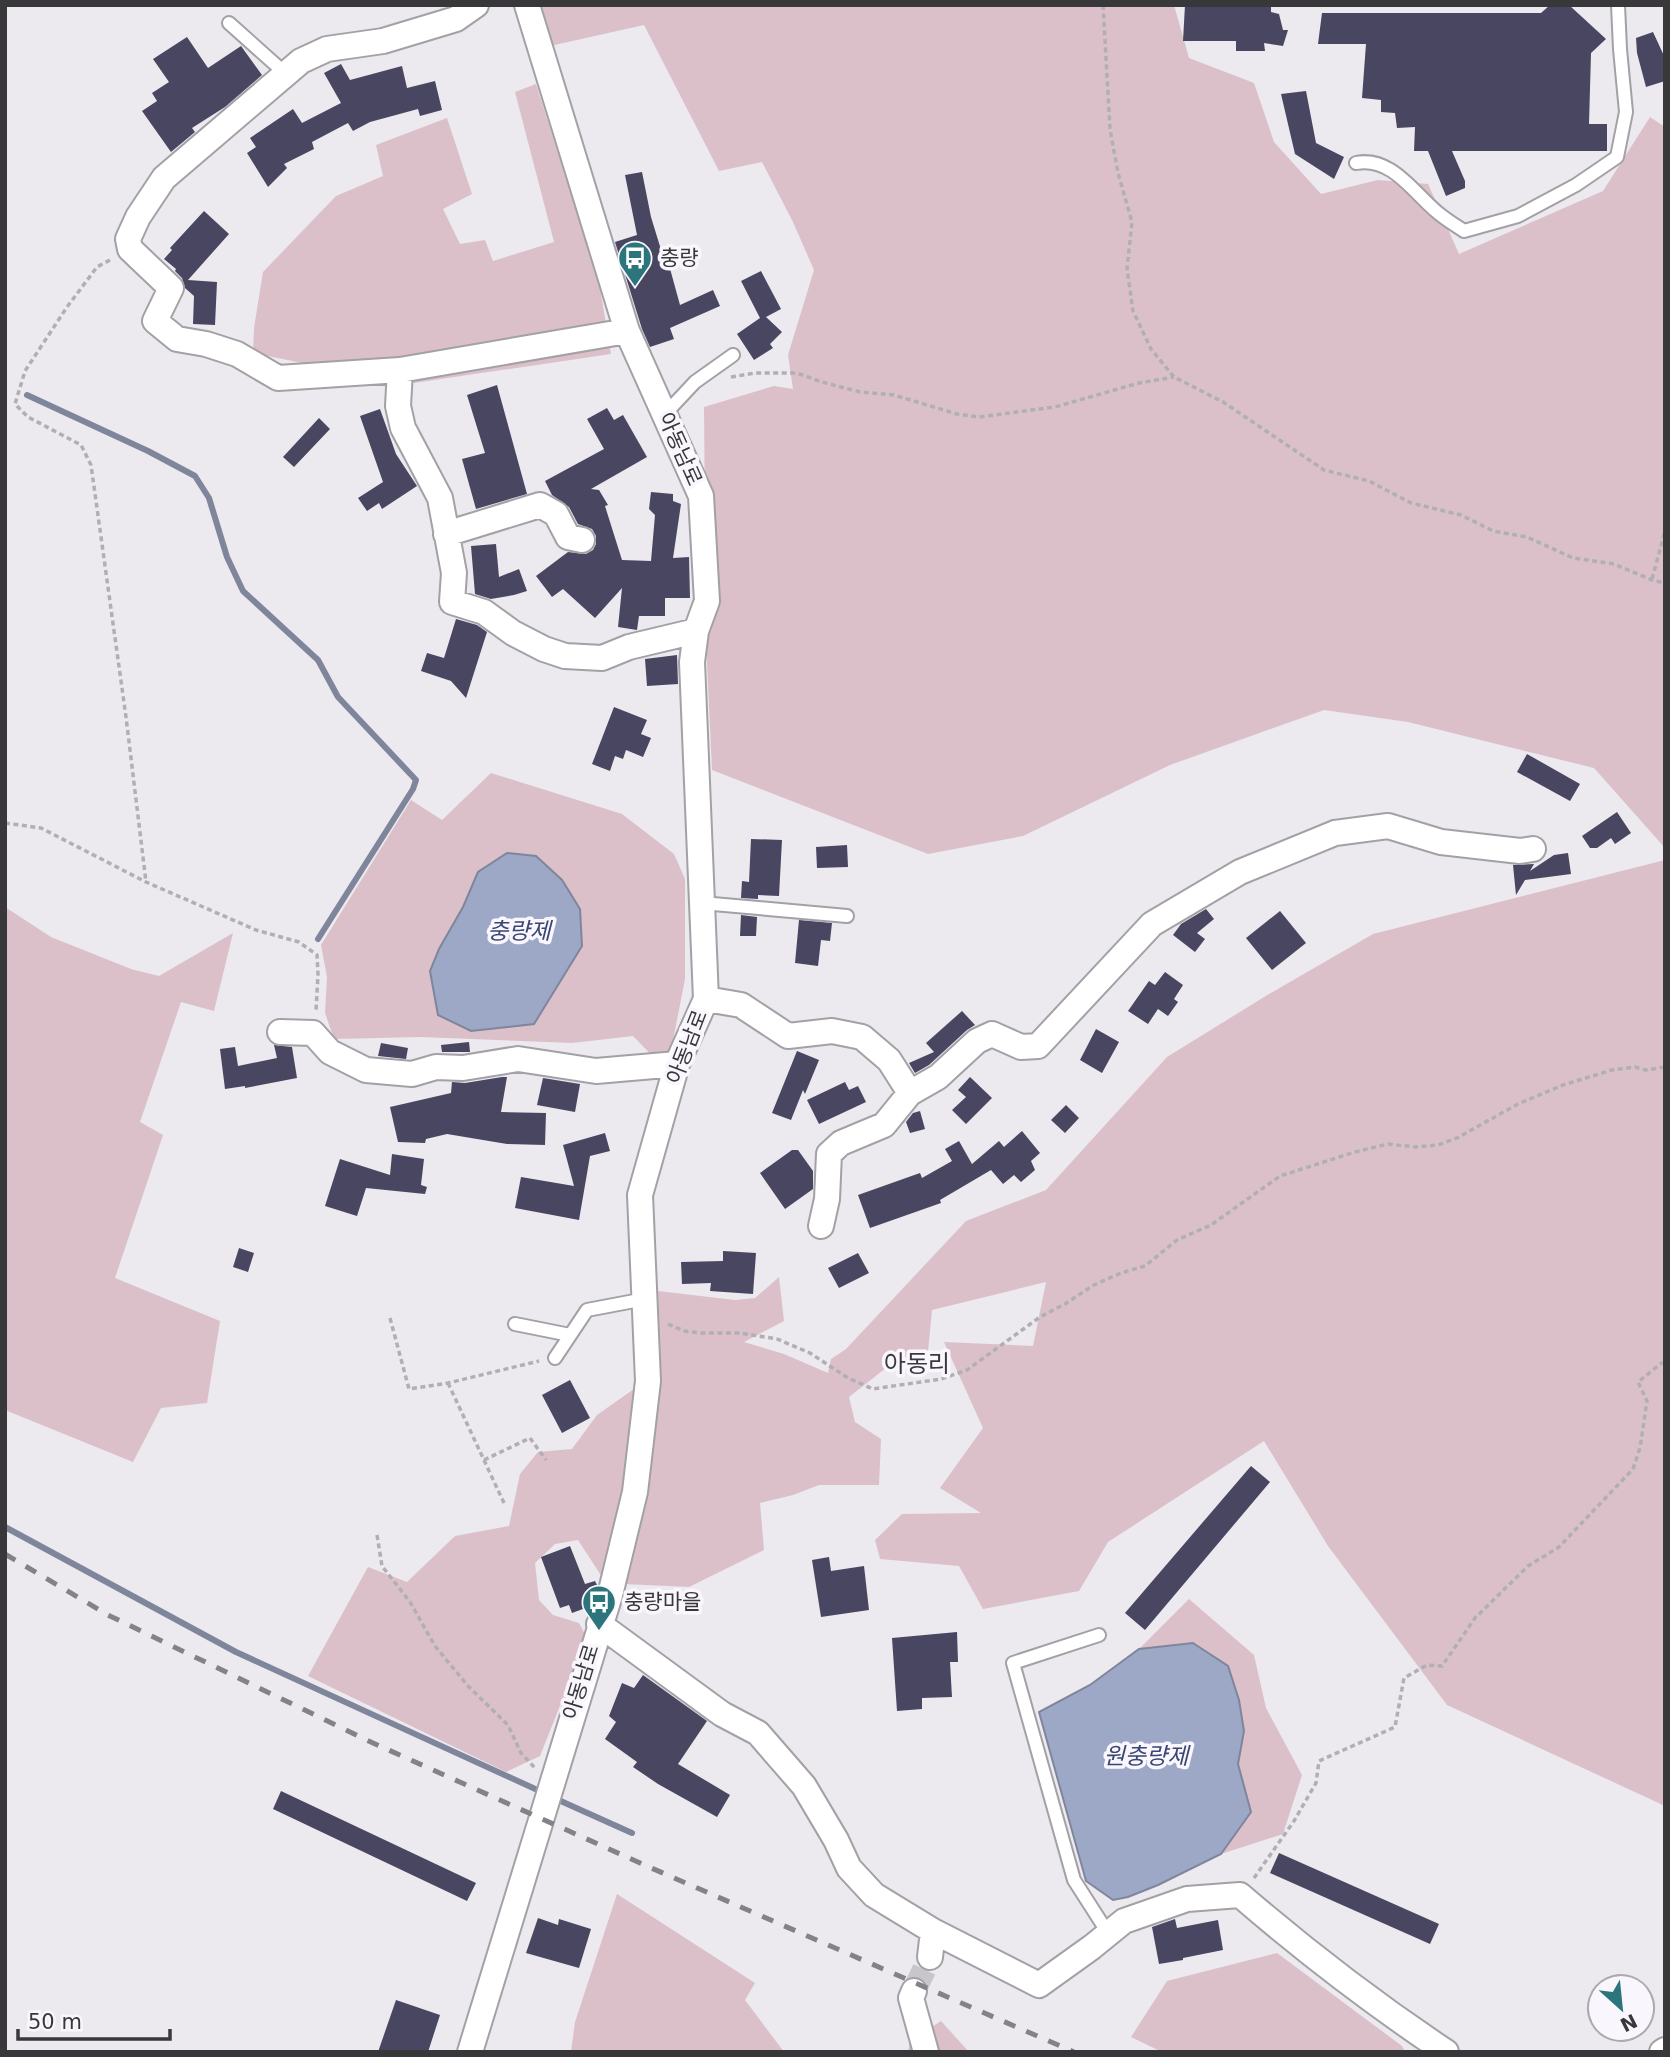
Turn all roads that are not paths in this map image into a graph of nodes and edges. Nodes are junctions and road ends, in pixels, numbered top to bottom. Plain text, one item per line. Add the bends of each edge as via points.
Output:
1 (476, 5) edge
2 (527, 5) edge
3 (1618, 5) edge
4 (229, 23) dead end
5 (286, 74) junction
6 (1356, 163) dead end
7 (627, 331) junction
8 (733, 355) dead end
9 (400, 370) junction
10 (665, 414) junction
11 (446, 534) junction
12 (582, 540) dead end
13 (696, 631) junction
14 (1533, 849) dead end
15 (702, 903) junction
16 (847, 916) dead end
17 (705, 999) junction
18 (280, 1032) dead end
19 (677, 1063) junction
20 (909, 1093) junction
21 (821, 1226) dead end
22 (646, 1305) junction
23 (515, 1324) dead end
24 (570, 1335) junction
25 (555, 1358) road end
26 (599, 1624) junction
27 (1099, 1635) dead end
28 (933, 1931) junction
29 (1108, 1933) junction
30 (930, 1957) tunnel mouth
31 (914, 1991) tunnel mouth
32 (470, 2052) edge
33 (926, 2052) edge
34 (1446, 2052) edge

1 - 5 street via 444,23 383,41 327,49
2 - 7 street, 아동남로
3 - 6 lane via 1626,112 1617,157 1576,185 1518,216 1464,231 1437,212 1405,179 1370,160
4 - 5 lane
5 - 9 street via 164,178 138,217 128,239 130,248 171,288 155,321 177,339 237,354 278,378
7 - 9 street
7 - 10 street, 아동남로
8 - 10 lane via 695,382
9 - 11 street via 398,407 403,428 440,498
10 - 13 street, 아동남로 via 701,496 707,601
11 - 12 street via 540,505 556,514 568,537
11 - 13 street via 454,573 452,602 484,612 544,649 565,656 602,658
13 - 15 street, 아동남로 via 692,663
14 - 20 street via 1441,842 1388,826 1335,833 1240,872 1152,924 1038,1046 1021,1047 992,1034 977,1041 938,1077
15 - 16 lane
15 - 17 street, 아동남로
17 - 19 street, 아동남로
17 - 20 street via 741,1005 788,1036 832,1031 862,1037 889,1060
18 - 19 street via 313,1033 330,1052 366,1070 412,1074 436,1067 463,1068 518,1059 596,1071
19 - 22 street, 아동남로 via 640,1195
20 - 21 street via 884,1125 841,1143 829,1154
22 - 24 lane via 587,1310
22 - 26 street, 아동남로 via 648,1381 635,1492
23 - 24 lane
24 - 25 lane
26 - 28 street via 722,1714 758,1733 804,1786 849,1868 874,1895
26 - 32 street, 아동남로
27 - 29 lane via 1013,1663 1074,1880
28 - 29 street via 1039,1984
28 - 30 street
29 - 34 street via 1124,1920 1187,1899 1240,1895
31 - 33 street via 911,1998

